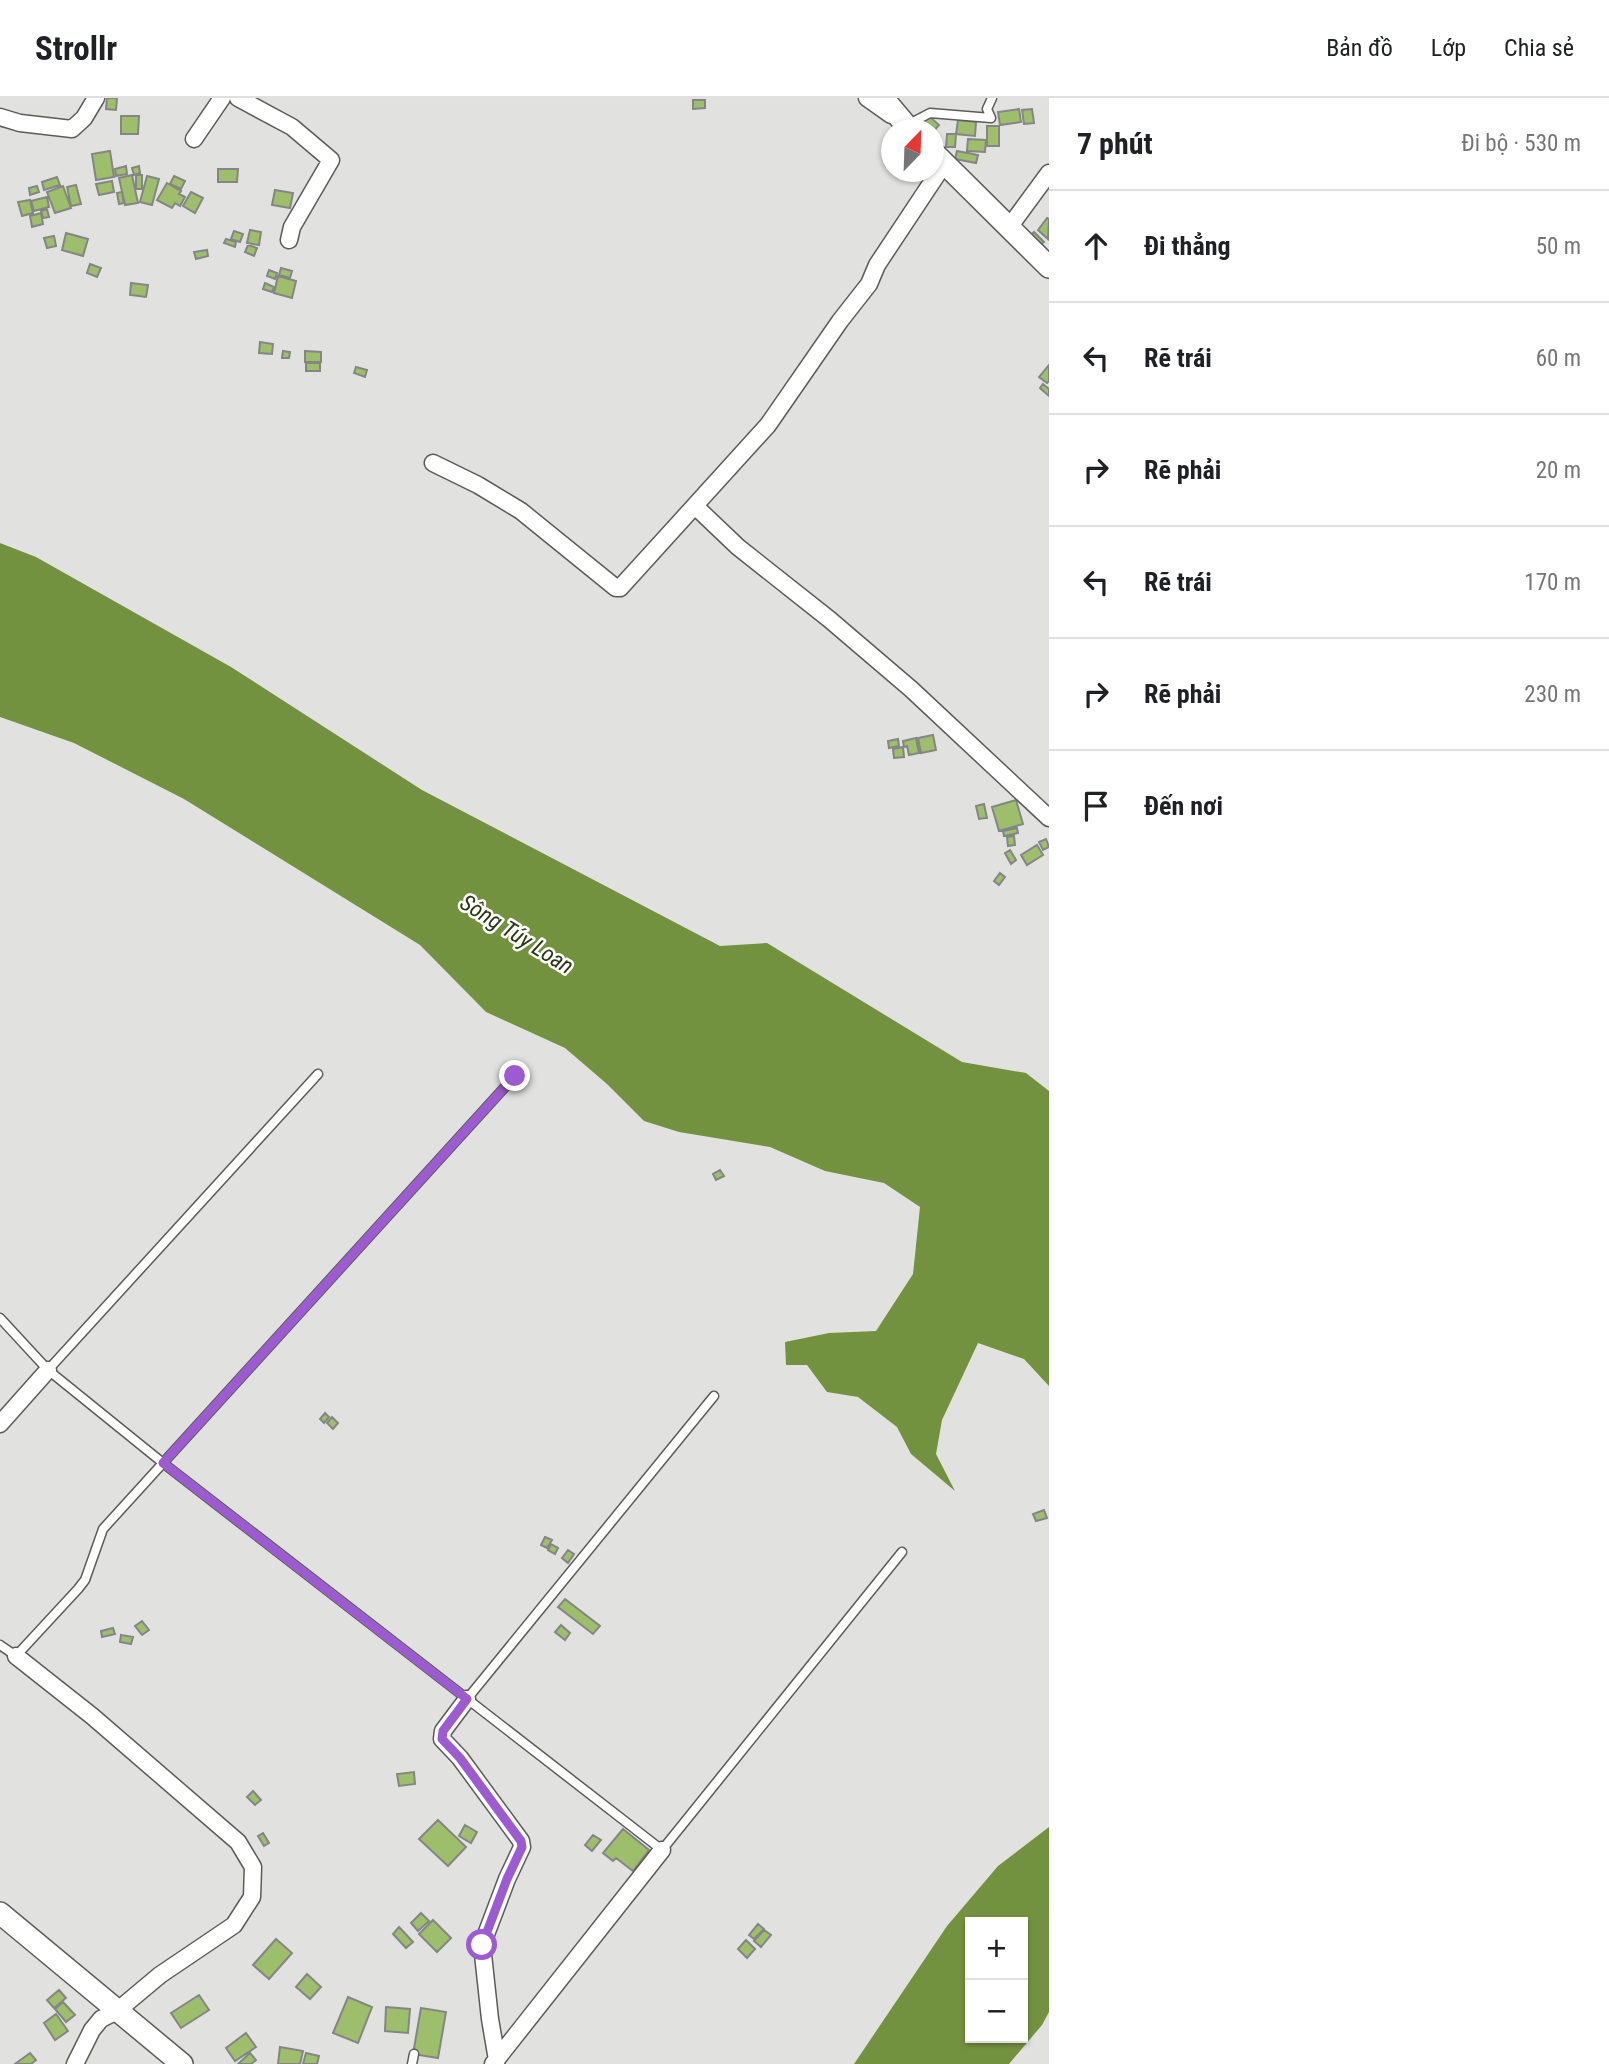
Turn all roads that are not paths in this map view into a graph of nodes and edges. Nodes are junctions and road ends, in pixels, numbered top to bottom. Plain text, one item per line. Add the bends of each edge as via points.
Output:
1 (96, 98) edge
2 (222, 98) edge
3 (238, 98) edge
4 (867, 98) edge
5 (883, 98) edge
6 (992, 98) edge
7 (0, 117) edge
8 (896, 119) edge
9 (900, 119) edge
10 (921, 119) edge
11 (194, 139) dead end
12 (944, 164) edge
13 (1049, 173) edge
14 (926, 182) edge
15 (1010, 226) junction
16 (289, 240) dead end
17 (1049, 267) edge
18 (433, 463) dead end
19 (696, 506) junction
20 (1049, 818) edge
21 (318, 1074) dead end
22 (515, 1076) dead end
23 (0, 1318) edge
24 (48, 1370) junction
25 (714, 1396) dead end
26 (0, 1424) edge
27 (163, 1463) junction
28 (902, 1552) dead end
29 (0, 1646) edge
30 (16, 1656) junction
31 (467, 1699) junction
32 (662, 1850) junction
33 (0, 1913) edge
34 (117, 2011) junction
35 (414, 2054) dead end
36 (495, 2062) edge
37 (75, 2064) edge
38 (182, 2064) edge
39 (412, 2064) edge

1 - 7 street via 72,129
2 - 11 street
3 - 16 street via 292,127 331,160
4 - 8 street
5 - 9 street
6 - 10 lane via 987,109 991,118 929,113
12 - 15 street
13 - 15 street
14 - 19 street via 869,284 768,425
15 - 17 street
18 - 19 street via 521,511 616,588 624,586
19 - 20 street via 738,547 911,689
21 - 24 lane
22 - 27 lane
23 - 24 lane
24 - 26 street
24 - 27 lane
25 - 31 lane
27 - 30 lane via 103,1529 78,1590
27 - 31 lane
28 - 32 lane
29 - 30 lane
30 - 34 street via 238,1842 253,1867 252,1897 234,1925 160,1975
31 - 32 lane
31 - 36 street via 442,1739 499,1809 522,1847 482,1945
32 - 36 street
33 - 34 street
34 - 37 street via 92,2030
34 - 38 street
35 - 39 lane

